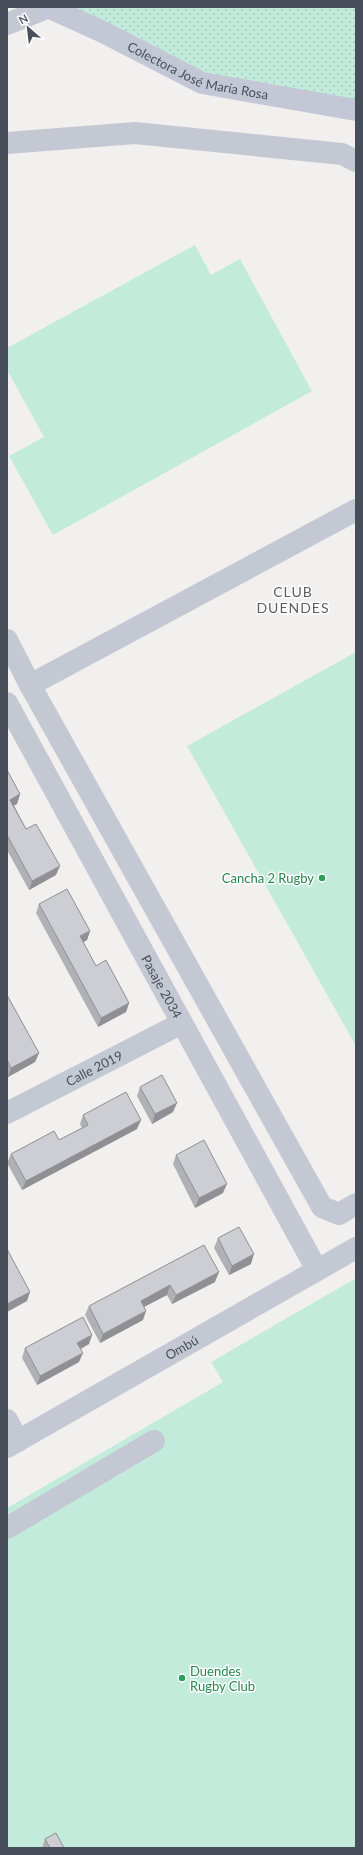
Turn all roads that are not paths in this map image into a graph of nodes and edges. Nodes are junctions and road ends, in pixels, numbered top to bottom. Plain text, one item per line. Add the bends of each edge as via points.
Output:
1 (48, 7) edge
2 (7, 24) edge
3 (356, 110) edge
4 (7, 143) edge
5 (356, 161) edge
6 (356, 510) edge
7 (7, 640) edge
8 (30, 685) junction
9 (7, 703) edge
10 (182, 1023) junction
11 (7, 1113) edge
12 (356, 1204) edge
13 (356, 1248) edge
14 (317, 1270) junction
15 (7, 1420) edge
16 (154, 1441) dead end
17 (12, 1444) edge
18 (7, 1528) edge

1 - 2 street
1 - 3 main road, Colectora José María Rosa via 202,83
4 - 5 street via 135,132 342,154
6 - 8 street
7 - 8 street
8 - 12 street via 322,1207 339,1214
9 - 10 street, Pasaje 2034
10 - 11 street, Calle 2019
10 - 14 street, Pasaje 2034
13 - 14 street, Ombú
14 - 17 street, Ombú
15 - 17 street
16 - 18 street

